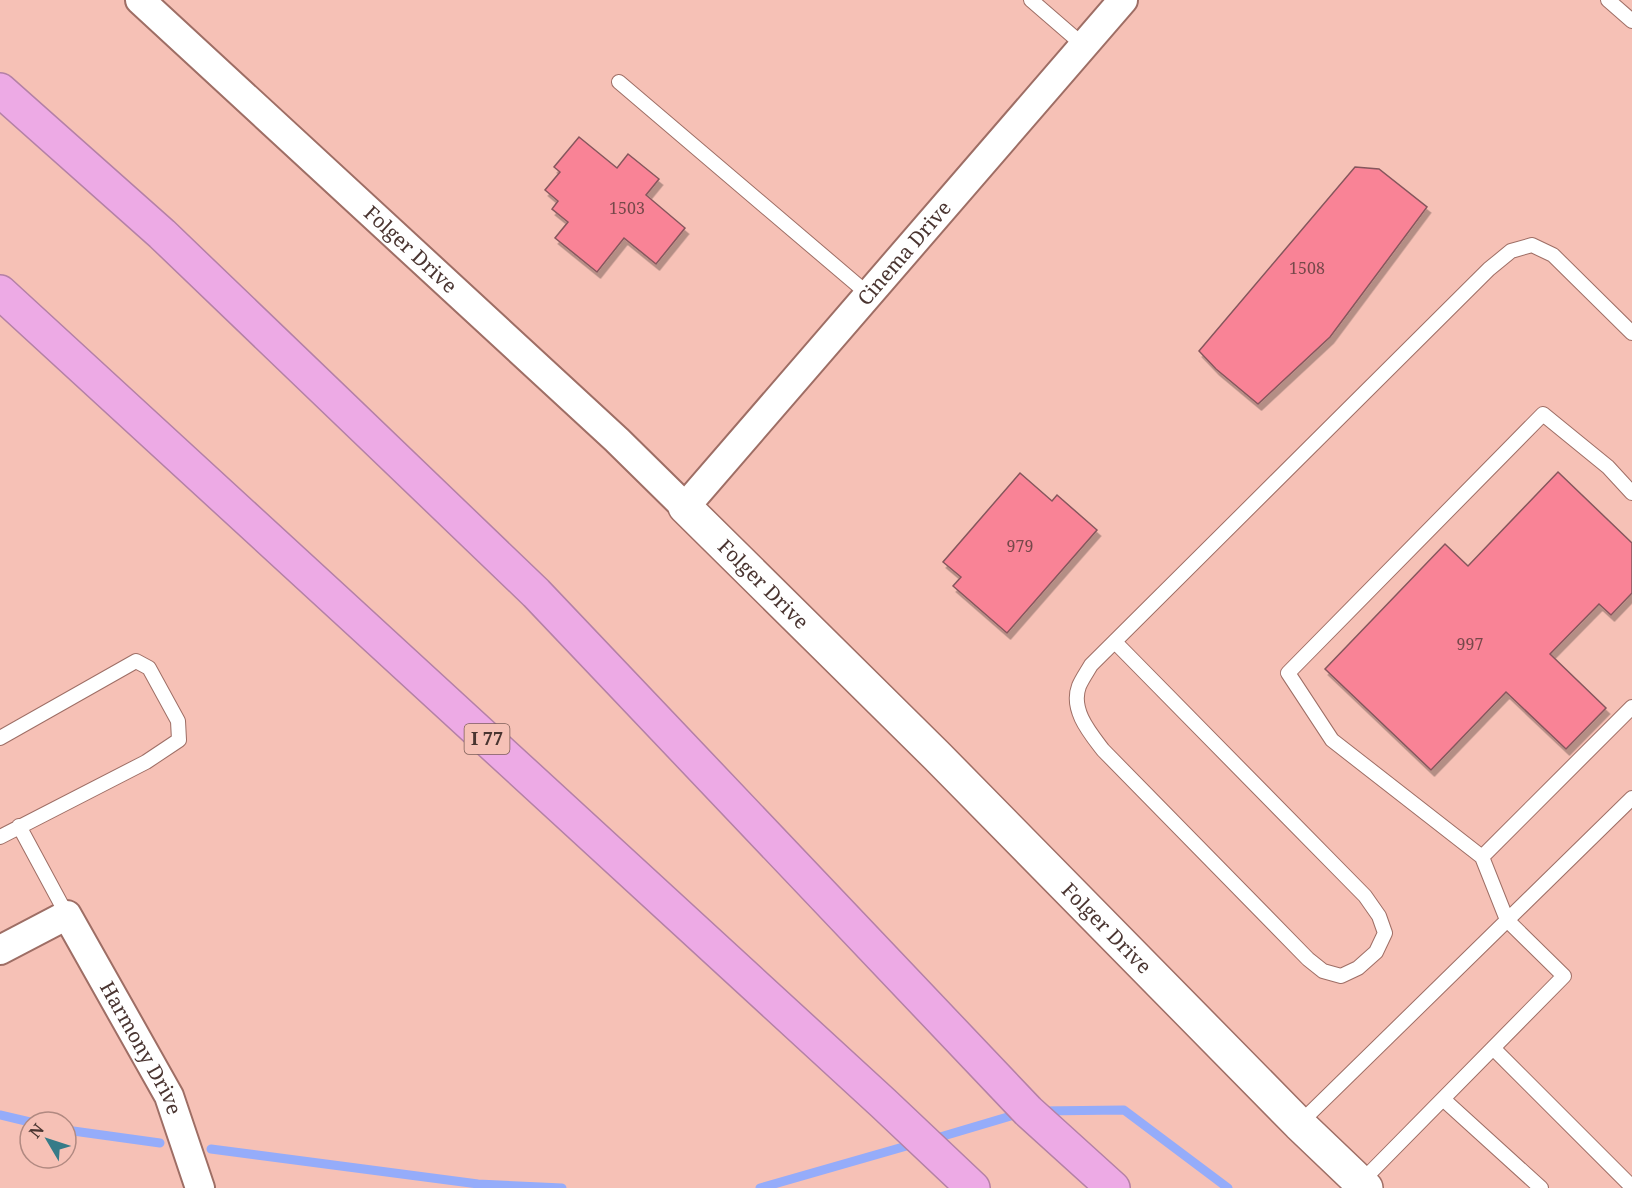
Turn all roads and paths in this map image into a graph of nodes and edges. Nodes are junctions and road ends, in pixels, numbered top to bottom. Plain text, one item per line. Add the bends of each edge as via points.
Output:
1 (140, 0) edge
2 (1031, 0) edge
3 (1123, 0) edge
4 (1608, 0) edge
5 (1632, 21) edge
6 (1083, 45) junction
7 (619, 82) dead end
8 (0, 90) edge
9 (0, 292) edge
10 (868, 294) junction
11 (1632, 333) edge
12 (1632, 493) edge
13 (685, 507) junction
14 (1115, 642) junction
15 (1632, 707) edge
16 (0, 738) edge
17 (1632, 798) edge
18 (19, 826) junction
19 (0, 837) edge
20 (1482, 857) junction
21 (67, 915) junction
22 (1507, 920) junction
23 (0, 950) edge
24 (1493, 1048) junction
25 (1443, 1099) junction
26 (1299, 1124) junction
27 (1363, 1185) edge
28 (1632, 1187) edge
29 (200, 1188) edge
30 (973, 1188) edge
31 (1113, 1188) edge
32 (1540, 1188) edge

1 - 13 street, Folger Drive via 609,432
2 - 6 lane
3 - 6 street, Cinema Drive
4 - 5 lane
6 - 10 street, Cinema Drive
7 - 10 lane
8 - 31 highway via 162,234 536,593 1028,1111
9 - 30 highway, I 77
10 - 13 street, Cinema Drive
11 - 14 lane via 1553,255 1532,245 1511,251
12 - 20 lane via 1608,467 1543,414 1288,673 1332,740
13 - 26 street, Folger Drive
14 - 14 lane via 1091,665 1078,688 1077,707 1086,728 1308,959 1323,971 1341,976 1358,969 1376,952 1385,933 1365,896
15 - 20 lane
16 - 18 lane via 135,661 149,668 178,721 179,740 146,762
17 - 22 lane
18 - 19 lane
18 - 21 lane
20 - 22 lane
21 - 23 street
21 - 29 street, Harmony Drive via 169,1096
22 - 24 lane via 1564,976
22 - 26 lane
24 - 25 lane
24 - 28 lane
25 - 27 lane
25 - 32 lane
26 - 27 street, Folger Drive

